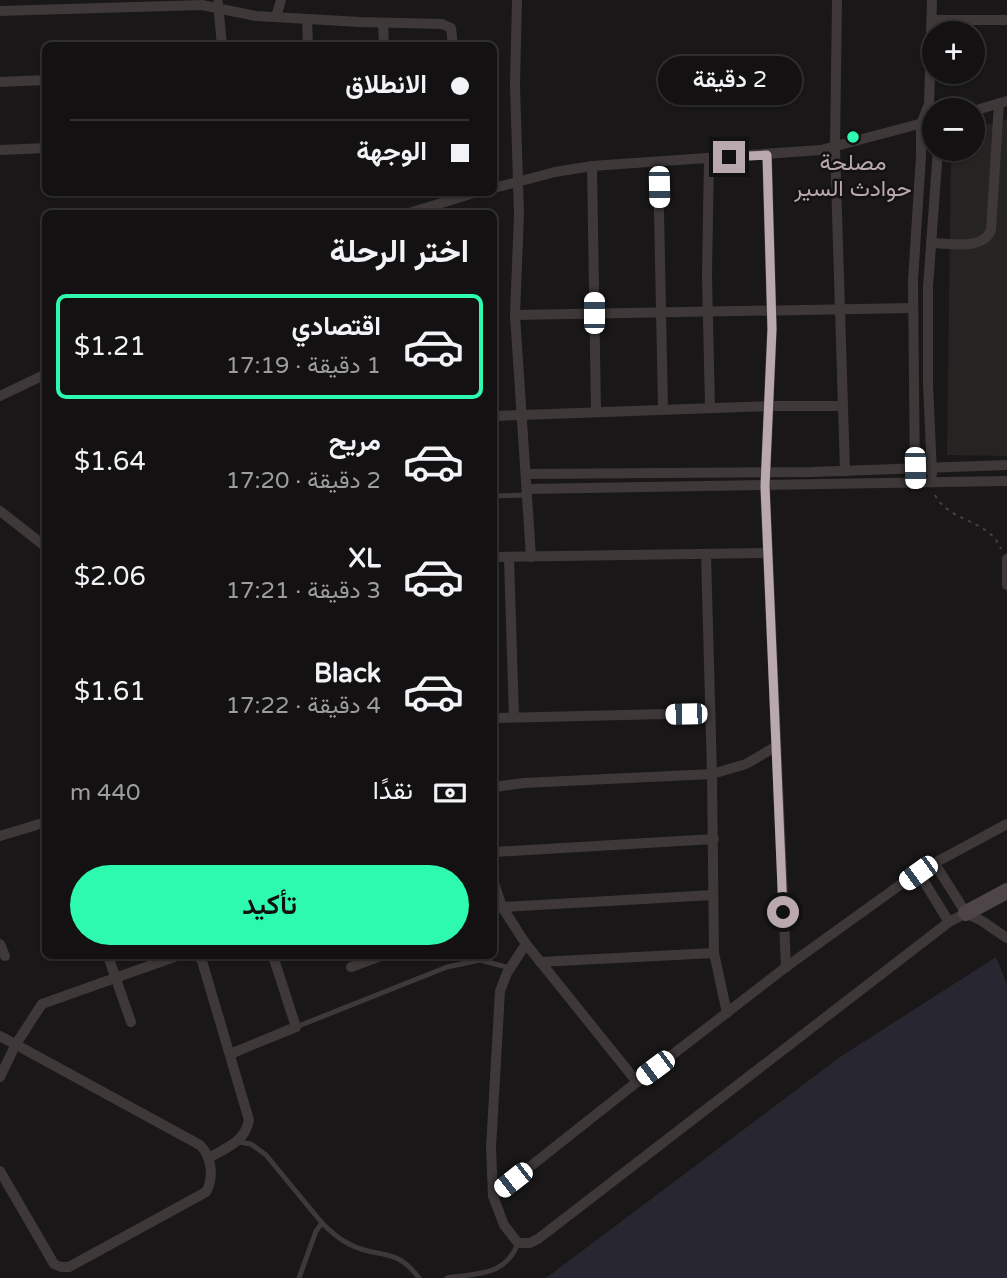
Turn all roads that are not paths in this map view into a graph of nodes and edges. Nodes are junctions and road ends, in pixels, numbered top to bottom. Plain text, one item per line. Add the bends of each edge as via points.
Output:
1 (281, 0) edge
2 (517, 0) edge
3 (836, 0) edge
4 (932, 0) edge
5 (146, 3) edge
6 (218, 4) edge
7 (63, 5) edge
8 (0, 11) edge
9 (276, 17) junction
10 (307, 19) junction
11 (932, 20) junction
12 (1007, 20) edge
13 (383, 23) junction
14 (222, 42) edge
15 (308, 42) edge
16 (384, 42) edge
17 (453, 42) edge
18 (42, 80) edge
19 (0, 82) edge
20 (932, 98) edge
21 (1003, 102) edge
22 (985, 107) edge
23 (921, 124) joint
24 (42, 148) edge
25 (835, 148) junction
26 (0, 150) edge
27 (767, 155) junction
28 (709, 158) junction
29 (936, 161) edge
30 (658, 162) junction
31 (592, 166) junction
32 (518, 181) junction
33 (497, 187) edge
34 (464, 196) edge
35 (418, 210) edge
36 (931, 243) junction
37 (840, 308) junction
38 (913, 308) junction
39 (772, 309) junction
40 (708, 310) junction
41 (662, 312) junction
42 (594, 313) junction
43 (515, 315) junction
44 (42, 376) edge
45 (0, 396) edge
46 (768, 405) junction
47 (843, 405) junction
48 (710, 407) junction
49 (663, 409) junction
50 (596, 411) junction
51 (521, 414) junction
52 (497, 416) edge
53 (1007, 465) edge
54 (915, 468) junction
55 (932, 468) junction
56 (845, 471) junction
57 (765, 472) junction
58 (526, 474) junction
59 (1007, 481) edge
60 (932, 483) junction
61 (915, 484) junction
62 (765, 486) junction
63 (527, 492) junction
64 (497, 496) edge
65 (0, 510) edge
66 (42, 544) edge
67 (767, 553) junction
68 (706, 554) junction
69 (497, 557) edge
70 (509, 557) junction
71 (531, 557) junction
72 (1007, 561) edge
73 (1007, 585) edge
74 (710, 713) junction
75 (514, 717) junction
76 (497, 718) edge
77 (775, 747) junction
78 (712, 774) junction
79 (497, 787) edge
80 (42, 823) edge
81 (1007, 824) edge
82 (0, 836) edge
83 (714, 839) junction
84 (497, 852) edge
85 (935, 864) junction
86 (918, 873) junction
87 (1007, 891) edge
88 (713, 895) junction
89 (498, 909) edge
90 (966, 913) junction
91 (949, 922) junction
92 (1007, 938) edge
93 (0, 944) edge
94 (526, 944) junction
95 (714, 953) junction
96 (5, 957) dead end
97 (109, 959) edge
98 (168, 959) edge
99 (200, 959) edge
100 (274, 959) edge
101 (373, 959) edge
102 (540, 962) junction
103 (351, 967) dead end
104 (786, 967) junction
105 (510, 968) junction
106 (116, 977) junction
107 (727, 1013) junction
108 (131, 1022) dead end
109 (296, 1027) junction
110 (0, 1035) edge
111 (16, 1044) junction
112 (230, 1054) junction
113 (0, 1077) edge
114 (637, 1082) junction
115 (237, 1142) junction
116 (209, 1157) junction
117 (0, 1171) edge
118 (493, 1196) junction
119 (322, 1223) junction
120 (518, 1243) junction
121 (299, 1278) edge
122 (419, 1278) edge
123 (447, 1278) edge

1 - 9 street
2 - 32 street
3 - 25 street
4 - 11 street
5 - 6 street
5 - 7 street
6 - 9 street via 244,14
6 - 14 street
7 - 8 street
9 - 10 street
10 - 13 street
10 - 15 street
11 - 12 street
11 - 20 street
13 - 16 street
13 - 17 street via 446,24 453,32
18 - 19 street
21 - 22 street
21 - 36 street via 989,237 980,243
23 - 25 street
23 - 38 street
24 - 26 street
25 - 27 street
25 - 37 street
27 - 28 street
27 - 39 street
28 - 30 street
28 - 40 street
29 - 36 street
30 - 31 street
30 - 41 street
31 - 32 street
31 - 42 street
32 - 33 street
32 - 43 street
34 - 35 street
36 - 55 street
37 - 38 street
37 - 39 street
37 - 47 street
38 - 54 street
39 - 40 street
39 - 46 street
40 - 41 street
40 - 48 street
41 - 42 street
41 - 49 street
42 - 43 street
42 - 50 street
43 - 51 street
44 - 45 street
46 - 47 street
46 - 48 street
46 - 57 street
47 - 56 street
48 - 49 street
49 - 50 street
50 - 51 street
51 - 52 street
51 - 58 street
53 - 55 street
54 - 55 street
54 - 56 street
54 - 61 street
55 - 60 street
56 - 57 street
57 - 58 street
57 - 62 street
58 - 63 street
59 - 60 street
60 - 61 street
61 - 62 street
62 - 63 street
62 - 67 street
63 - 64 lane
63 - 71 street
65 - 66 street
67 - 68 street
67 - 77 street
68 - 71 street
68 - 74 street
69 - 70 street
70 - 71 street
70 - 75 street
72 - 73 street
74 - 75 street
74 - 78 street
75 - 76 street
77 - 78 street via 746,764
77 - 104 street
78 - 79 street
78 - 83 street
80 - 82 street
81 - 85 street
83 - 84 street
83 - 88 street
85 - 86 street
85 - 90 street
86 - 91 street
86 - 104 street
87 - 90 street
88 - 89 street
88 - 95 street
89 - 94 street
90 - 91 street
90 - 92 street
91 - 120 street via 538,1238
93 - 96 street
94 - 102 street
94 - 105 street
95 - 102 street
95 - 107 street
97 - 106 street
98 - 106 street
99 - 112 street
100 - 109 street
101 - 103 street
102 - 114 street
104 - 107 street
105 - 109 lane via 480,960 447,967
105 - 118 street via 497,1006
106 - 108 street
106 - 111 street via 42,1004
107 - 114 street
109 - 112 street
110 - 111 street
111 - 113 street
111 - 116 street via 200,1145
112 - 115 street via 249,1119
114 - 118 street
115 - 116 street
115 - 119 lane via 251,1144 266,1154
116 - 117 street via 211,1181 206,1192 69,1267 54,1264
118 - 120 street via 504,1225
119 - 121 lane
119 - 122 lane via 350,1245 403,1260
120 - 123 lane via 513,1257 498,1269

